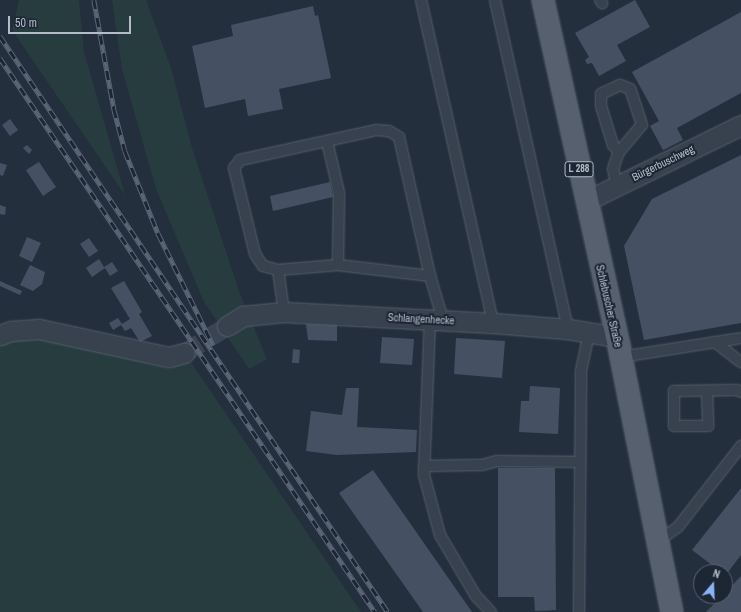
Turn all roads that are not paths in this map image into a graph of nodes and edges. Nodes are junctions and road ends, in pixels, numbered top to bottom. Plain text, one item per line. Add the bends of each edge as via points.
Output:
1 (421, 0) edge
2 (494, 0) edge
3 (543, 0) edge
4 (741, 125) edge
5 (327, 141) junction
6 (619, 152) junction
7 (617, 186) junction
8 (586, 201) junction
9 (338, 265) junction
10 (278, 270) junction
11 (430, 276) junction
12 (284, 312) junction
13 (437, 319) junction
14 (493, 322) junction
15 (227, 326) tunnel mouth
16 (568, 329) junction
17 (0, 334) edge
18 (589, 334) junction
19 (741, 338) edge
20 (715, 342) junction
21 (619, 347) junction
22 (184, 353) tunnel mouth
23 (741, 362) edge
24 (707, 391) junction
25 (741, 392) edge
26 (741, 446) edge
27 (579, 462) junction
28 (424, 466) junction
29 (656, 542) junction
30 (491, 612) edge
31 (579, 612) edge
32 (672, 612) edge

1 - 14 lane
2 - 16 lane
3 - 8 main road, Schlebuscher Straße / L 288
4 - 7 street, Bürgerbuschweg
5 - 9 lane via 339,193
5 - 10 lane via 240,160 234,168 255,254 263,266
5 - 11 lane via 376,130 389,131 399,137
6 - 6 lane via 642,125 630,89 620,85 601,94 601,106 613,144
6 - 7 lane via 613,169
7 - 8 street, Bürgerbuschweg
8 - 21 main road, Schlebuscher Straße / L 288
9 - 10 lane
9 - 11 lane
10 - 12 lane
11 - 13 lane
12 - 13 street, Schlangenhecke
12 - 15 street, Schlangenhecke via 243,316
13 - 14 street, Schlangenhecke
13 - 28 lane
14 - 16 street, Schlangenhecke
16 - 18 street, Schlangenhecke
17 - 22 street via 39,329 169,357
18 - 21 street, Schlangenhecke
18 - 27 lane via 581,371
19 - 20 lane
20 - 21 lane
20 - 23 lane
21 - 29 main road, Schlebuscher Straße / L 288
24 - 24 lane via 674,391 674,426 708,426
24 - 25 lane
26 - 29 lane via 678,526
27 - 28 lane via 497,461 482,465
27 - 31 lane
28 - 30 lane via 440,535 476,596
29 - 32 main road, Schlebuscher Straße / L 288

